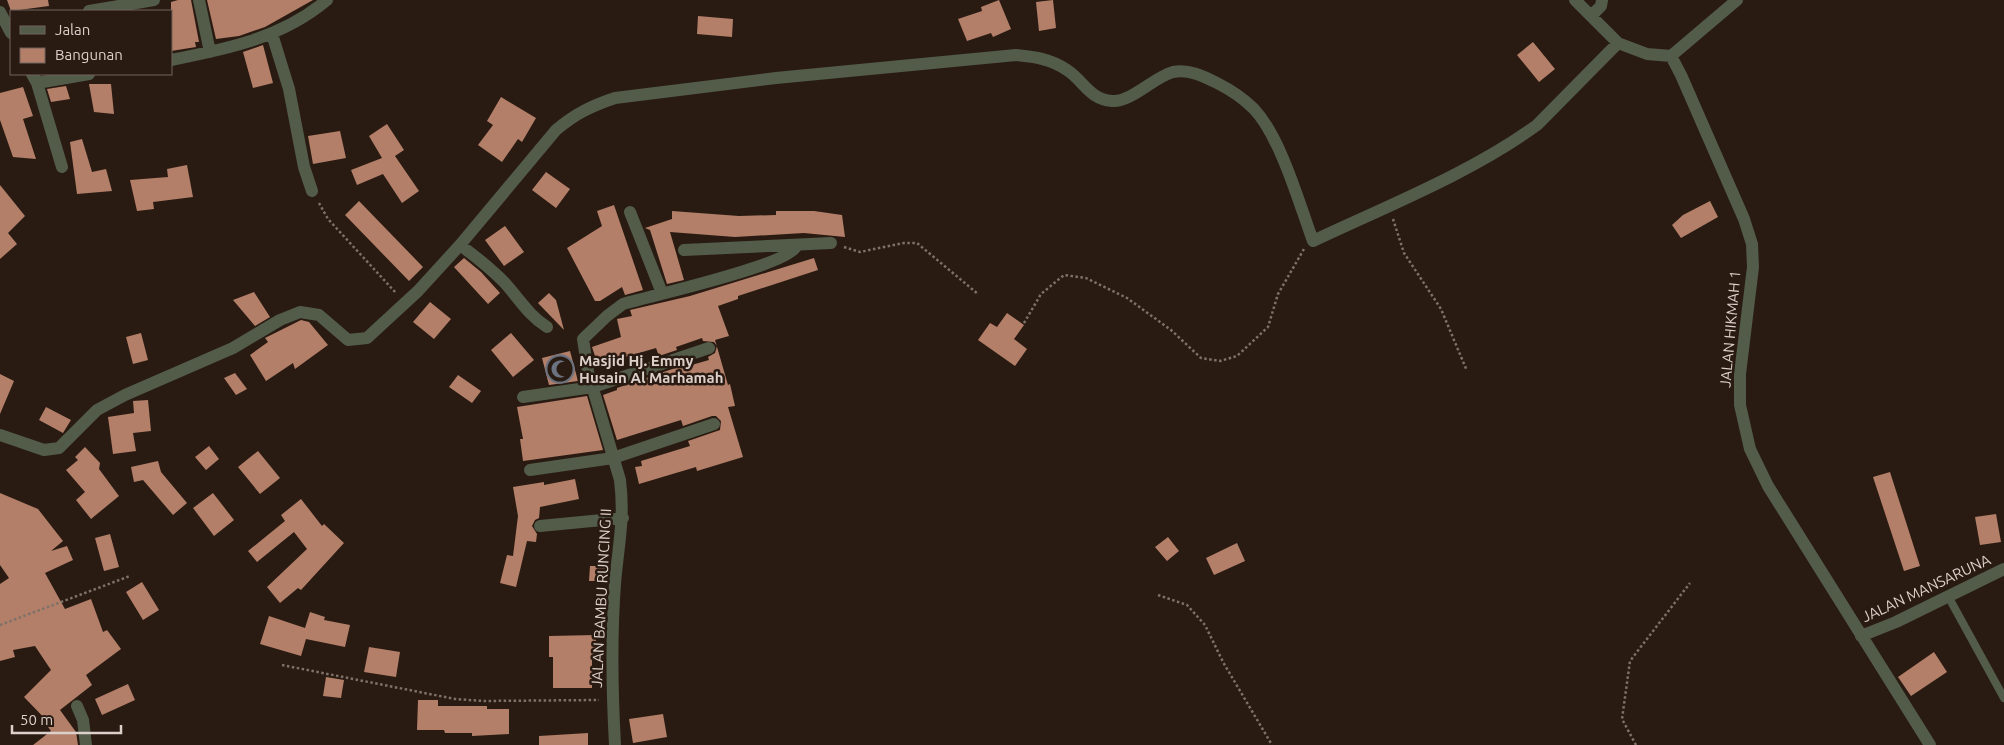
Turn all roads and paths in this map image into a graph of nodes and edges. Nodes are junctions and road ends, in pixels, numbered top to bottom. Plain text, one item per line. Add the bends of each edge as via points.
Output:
1 (154, 0) edge
2 (198, 0) edge
3 (327, 0) edge
4 (1575, 0) edge
5 (1602, 0) edge
6 (1736, 0) edge
7 (95, 10) edge
8 (0, 12) edge
9 (1591, 16) junction
10 (10, 27) edge
11 (272, 34) junction
12 (1618, 43) junction
13 (210, 52) junction
14 (1671, 56) junction
15 (172, 60) edge
16 (76, 75) edge
17 (35, 78) edge
18 (62, 167) dead end
19 (312, 191) joint
20 (1388, 206) junction
21 (630, 212) dead end
22 (1313, 241) junction
23 (831, 244) joint
24 (460, 245) junction
25 (797, 245) junction
26 (684, 250) dead end
27 (662, 293) junction
28 (978, 294) dead end
29 (406, 304) junction
30 (1024, 324) dead end
31 (547, 326) dead end
32 (709, 348) dead end
33 (1468, 370) dead end
34 (593, 387) junction
35 (522, 397) dead end
36 (714, 424) dead end
37 (0, 435) edge
38 (613, 458) junction
39 (530, 470) dead end
40 (624, 518) junction
41 (540, 526) dead end
42 (2004, 569) edge
43 (130, 576) dead end
44 (1690, 583) dead end
45 (1158, 595) dead end
46 (1948, 596) junction
47 (0, 625) edge
48 (1861, 636) junction
49 (282, 665) dead end
50 (2004, 698) edge
51 (612, 700) junction
52 (77, 706) dead end
53 (1927, 744) edge
54 (86, 745) edge
55 (615, 745) edge
56 (1272, 745) edge
57 (1636, 745) edge

1 - 7 street
2 - 13 street
3 - 11 street
4 - 9 street
5 - 9 street via 1601,6
6 - 14 street
8 - 10 street
9 - 12 street
11 - 13 street
11 - 19 street via 289,89 304,167
12 - 14 street via 1647,54
12 - 20 street via 1521,136 1492,155
13 - 15 street
14 - 48 street, JALAN HIKMAH 1 via 1725,175 1752,244 1753,267 1740,374 1740,405 1750,449 1768,486
16 - 17 street
17 - 18 street
19 - 29 path via 328,219
20 - 22 street
20 - 33 path via 1404,253 1441,309
21 - 27 street
22 - 24 street via 1270,132 1255,110 1234,92 1189,71 1173,72 1156,79 1115,102 1100,100 1068,70 1044,58 1016,55 776,78 615,98 573,116 556,130
22 - 30 path via 1304,248 1278,294 1268,327 1237,356 1220,361 1201,358 1171,330 1127,298 1086,278 1064,275 1041,294
23 - 25 street
23 - 28 path via 860,252 904,243 917,244
24 - 29 street
24 - 31 street via 489,268 526,310
25 - 26 street
25 - 27 street via 791,254 749,271
27 - 34 street, JALAN BAMBU RUNCING II via 624,304 583,339
29 - 37 street via 366,338 356,340 342,337 319,315 310,312 300,312 280,320 234,348 97,410 68,441 52,450
32 - 34 street
34 - 35 street
34 - 38 street, JALAN BAMBU RUNCING II
36 - 38 street
38 - 39 street
38 - 40 street, JALAN BAMBU RUNCING II via 620,480
40 - 41 street
40 - 51 street, JALAN BAMBU RUNCING II via 611,650
42 - 46 street, JALAN MANSARUNA
43 - 47 path
44 - 57 path via 1630,661 1622,719
45 - 56 path via 1187,605 1205,625
46 - 48 street, JALAN MANSARUNA
46 - 50 lane
48 - 53 street, JALAN HIKMAH 1
49 - 51 path via 455,699
51 - 55 street, JALAN BAMBU RUNCING II
52 - 54 street via 83,720

